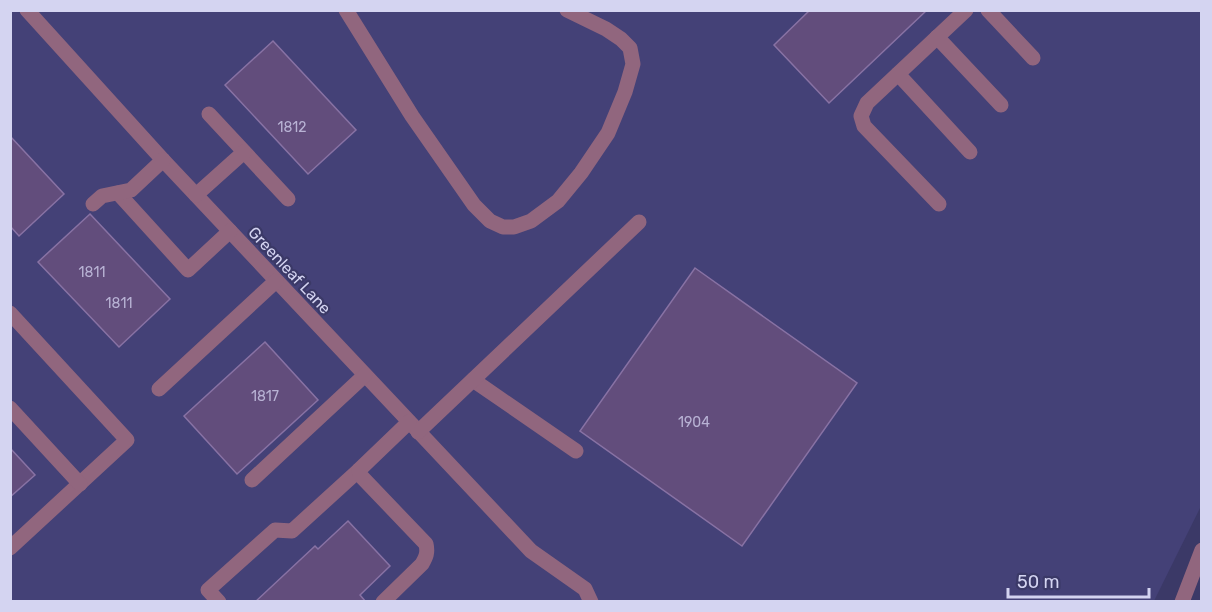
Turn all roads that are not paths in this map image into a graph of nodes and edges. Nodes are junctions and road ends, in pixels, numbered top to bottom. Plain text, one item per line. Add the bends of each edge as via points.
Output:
1 (27, 10) edge
2 (346, 10) edge
3 (567, 10) edge
4 (966, 10) edge
5 (988, 10) edge
6 (937, 38) junction
7 (1033, 58) dead end
8 (898, 74) junction
9 (1001, 105) dead end
10 (210, 114) dead end
11 (244, 152) junction
12 (970, 152) dead end
13 (163, 160) junction
14 (118, 193) junction
15 (196, 195) junction
16 (288, 199) dead end
17 (93, 204) dead end
18 (939, 204) dead end
19 (639, 222) dead end
20 (230, 231) junction
21 (276, 281) junction
22 (10, 313) edge
23 (365, 375) junction
24 (473, 380) junction
25 (159, 389) dead end
26 (10, 408) edge
27 (414, 427) junction
28 (576, 451) dead end
29 (359, 470) junction
30 (252, 480) dead end
31 (80, 484) junction
32 (10, 548) edge
33 (1202, 550) edge
34 (219, 602) edge
35 (383, 602) edge
36 (591, 602) edge
37 (1182, 602) edge

1 - 13 street, Greenleaf Lane
2 - 3 street via 474,205 490,221 503,227 531,220 558,201 608,133 625,92 633,63 630,48 606,29
4 - 6 street
5 - 7 street
6 - 8 street
6 - 9 street
8 - 12 street
8 - 18 street via 867,103 861,116 864,126
10 - 11 street
11 - 15 street
11 - 16 street
13 - 14 street via 131,190
13 - 15 street, Greenleaf Lane
14 - 17 street via 102,196
14 - 20 street via 188,270
15 - 20 street, Greenleaf Lane
19 - 24 street
20 - 21 street, Greenleaf Lane
21 - 23 street, Greenleaf Lane
21 - 25 street
22 - 31 street via 127,440
23 - 27 street, Greenleaf Lane
23 - 30 street
24 - 27 street
24 - 28 street
26 - 31 street
27 - 29 street
27 - 36 street, Greenleaf Lane via 531,551 585,590
29 - 34 street via 292,531 275,530 208,590
29 - 35 street via 426,544 422,564
31 - 32 street
33 - 37 street

